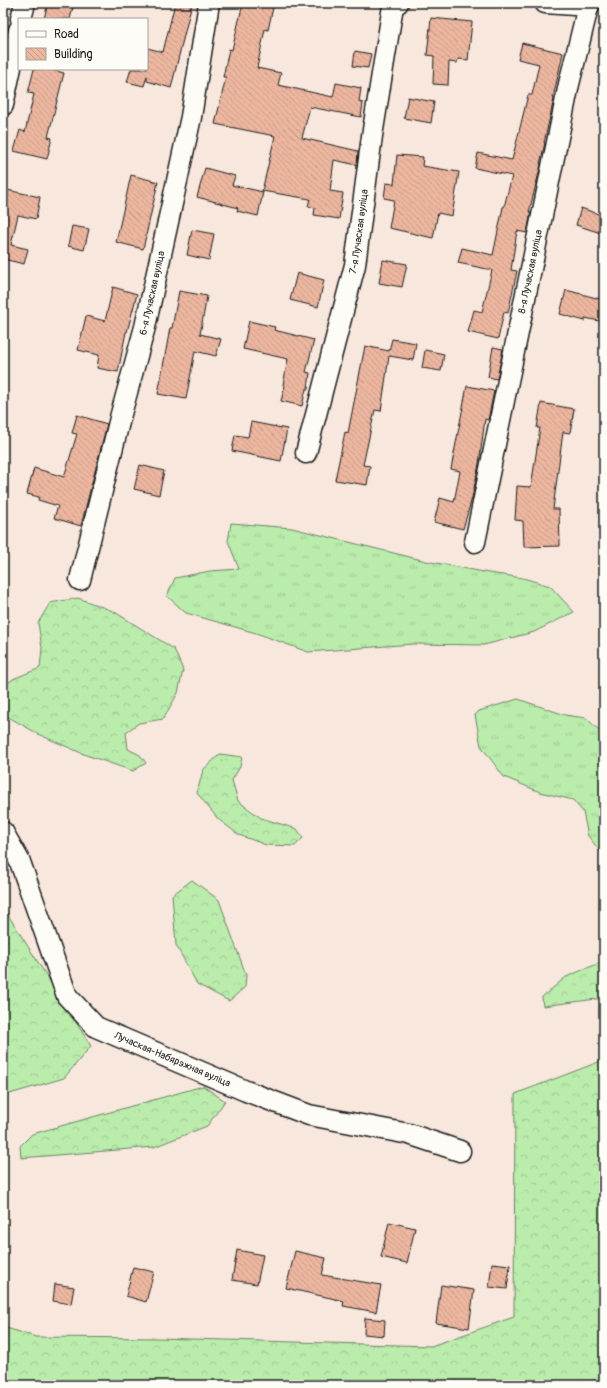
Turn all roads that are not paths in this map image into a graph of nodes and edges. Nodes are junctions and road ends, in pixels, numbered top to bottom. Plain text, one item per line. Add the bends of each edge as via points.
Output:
1 (25, 3) edge
2 (209, 3) edge
3 (545, 3) edge
4 (396, 5) edge
5 (589, 5) edge
6 (21, 18) edge
7 (18, 35) edge
8 (3, 105) edge
9 (306, 453) dead end
10 (475, 542) dead end
11 (80, 580) dead end
12 (3, 832) edge
13 (460, 1151) dead end

1 - 6 street
2 - 11 street, 6-я Лучаская вуліца via 191,117 148,312
3 - 5 street
4 - 9 street, 7-я Лучаская вуліца via 372,136 355,265
5 - 10 street, 8-я Лучаская вуліца via 569,84
7 - 8 street
12 - 13 street, Лучаская-Набярэжная вуліца via 20,862 67,996 96,1027 246,1092 310,1115 409,1134

